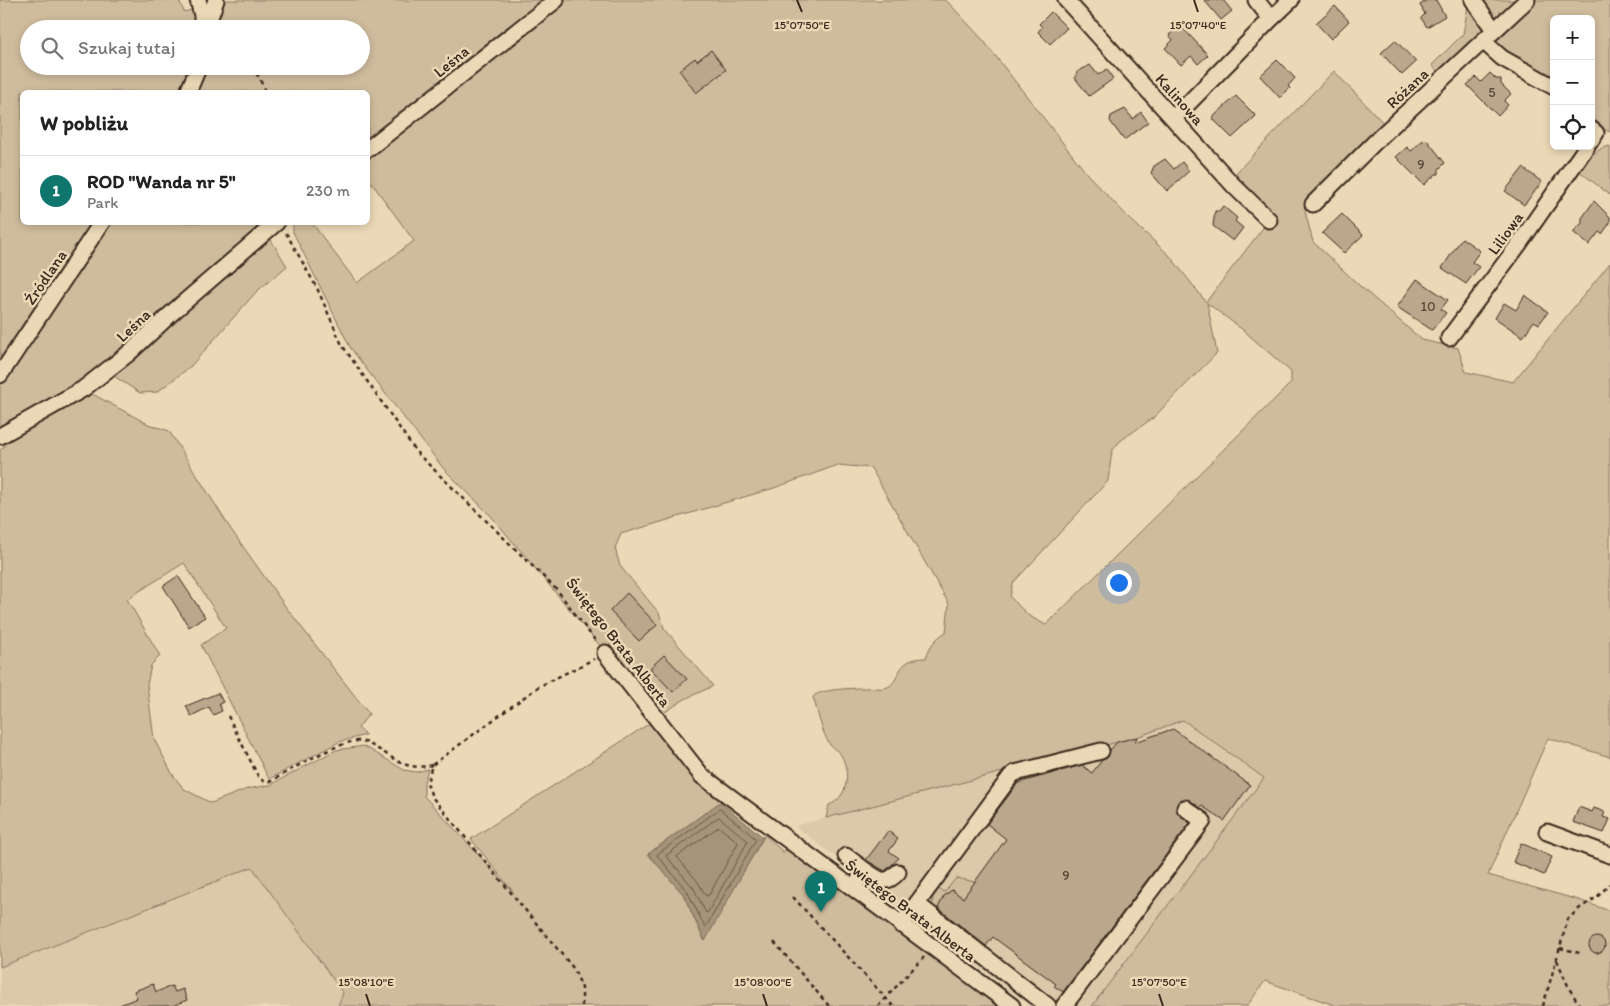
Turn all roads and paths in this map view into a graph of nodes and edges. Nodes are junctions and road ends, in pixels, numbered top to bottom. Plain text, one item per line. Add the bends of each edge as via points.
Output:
1 (198, 0) edge
2 (216, 0) edge
3 (556, 0) edge
4 (1066, 0) edge
5 (1256, 0) edge
6 (1291, 0) edge
7 (1473, 0) edge
8 (1526, 0) edge
9 (1271, 18) junction
10 (202, 20) edge
11 (209, 20) edge
12 (1494, 30) junction
13 (1483, 41) junction
14 (195, 75) edge
15 (258, 75) edge
16 (1550, 85) edge
17 (189, 90) edge
18 (265, 90) edge
19 (1174, 118) junction
20 (370, 147) edge
21 (1584, 150) edge
22 (1313, 204) dead end
23 (1269, 220) dead end
24 (100, 225) edge
25 (281, 226) edge
26 (1450, 338) dead end
27 (0, 376) edge
28 (0, 436) edge
29 (605, 653) junction
30 (228, 716) dead end
31 (1101, 751) dead end
32 (432, 765) junction
33 (1185, 808) dead end
34 (1547, 832) dead end
35 (1610, 855) edge
36 (846, 856) dead end
37 (866, 871) junction
38 (898, 872) dead end
39 (1610, 884) edge
40 (853, 888) junction
41 (793, 897) dead end
42 (917, 904) junction
43 (901, 925) junction
44 (774, 942) dead end
45 (932, 948) junction
46 (1560, 948) junction
47 (1580, 953) dead end
48 (1557, 959) junction
49 (885, 998) junction
50 (582, 1006) edge
51 (828, 1006) edge
52 (878, 1006) edge
53 (893, 1006) edge
54 (1012, 1006) edge
55 (1048, 1006) edge
56 (1064, 1006) edge
57 (1543, 1006) edge
58 (1580, 1006) edge

1 - 10 street
2 - 11 street
3 - 20 street, Leśna
4 - 19 street, Kalinowa
5 - 9 street
6 - 9 street
7 - 12 street
8 - 12 street, Różana
9 - 19 street
12 - 13 street, Różana
13 - 16 street via 1502,58
13 - 22 street, Różana
14 - 17 street
15 - 18 path
19 - 23 street, Kalinowa
21 - 26 street, Liliowa
24 - 27 street, Źródlana
25 - 28 street, Leśna via 83,389
25 - 29 path, Świętego Brata Alberta via 317,288 342,345 417,453 557,590
29 - 32 path via 538,687
29 - 40 street, Świętego Brata Alberta via 702,776
30 - 32 path via 259,778 265,782 333,748 358,741 370,744 410,767
31 - 42 street via 1011,776
32 - 50 path via 427,783 432,797 574,968 582,988
33 - 56 street via 1203,821
34 - 35 street
36 - 37 street
37 - 38 street via 883,881
37 - 40 street
39 - 46 path via 1568,920
40 - 43 street, Świętego Brata Alberta
41 - 49 path
42 - 43 street
42 - 55 street
43 - 45 street, Świętego Brata Alberta
44 - 51 path
45 - 49 path
45 - 54 street, Świętego Brata Alberta
46 - 47 path
46 - 48 path
48 - 57 path
48 - 58 path
49 - 52 path
49 - 53 path

